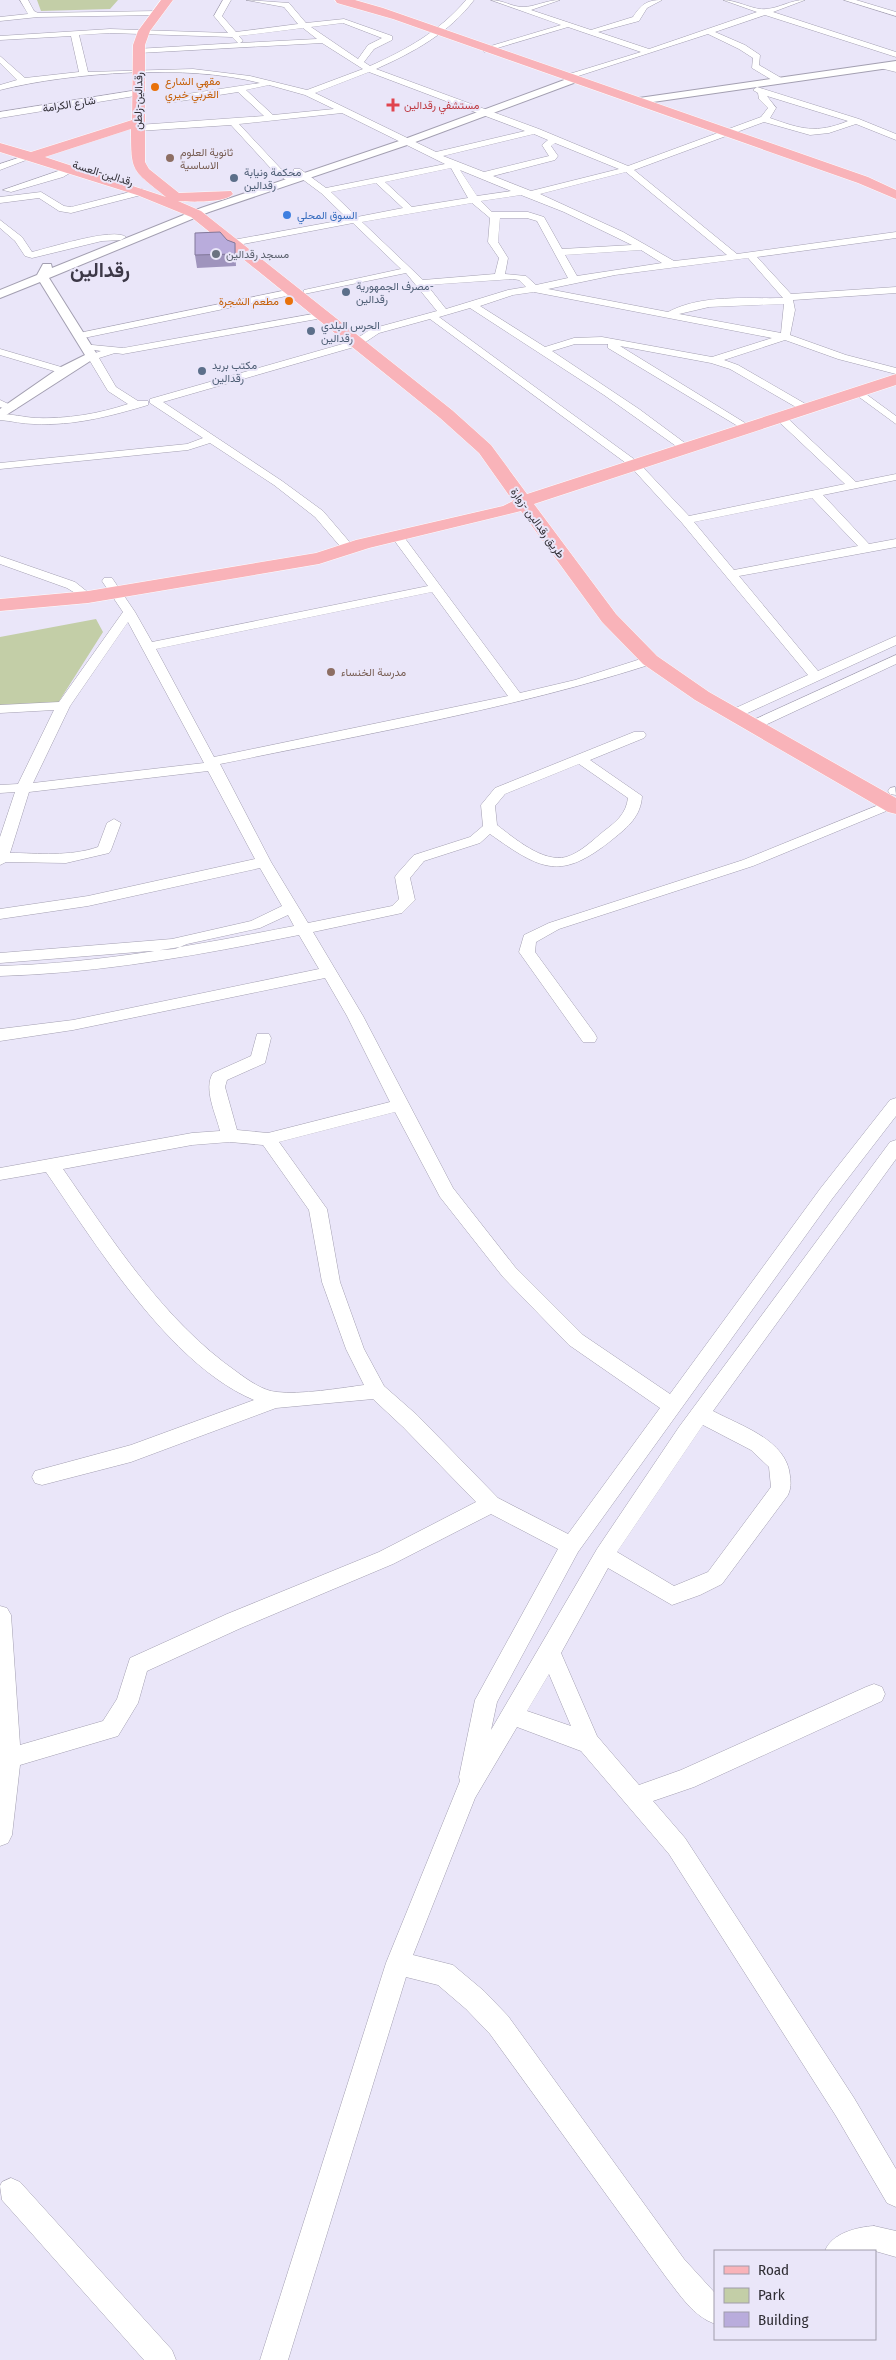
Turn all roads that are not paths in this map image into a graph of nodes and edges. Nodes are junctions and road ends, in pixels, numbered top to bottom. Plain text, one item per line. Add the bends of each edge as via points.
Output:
1 (24, 0) edge
2 (167, 0) edge
3 (227, 0) edge
4 (250, 0) edge
5 (341, 0) edge
6 (495, 0) edge
7 (556, 0) edge
8 (658, 0) edge
9 (727, 0) edge
10 (802, 0) edge
11 (848, 0) edge
12 (465, 3) edge
13 (522, 10) junction
14 (157, 14) junction
15 (766, 14) junction
16 (896, 14) edge
17 (38, 15) junction
18 (0, 19) edge
19 (303, 24) junction
20 (568, 25) junction
21 (144, 31) junction
22 (74, 32) junction
23 (591, 32) junction
24 (709, 32) junction
25 (439, 34) junction
26 (232, 35) junction
27 (0, 38) edge
28 (324, 41) junction
29 (242, 46) junction
30 (371, 47) junction
31 (139, 50) junction
32 (339, 50) junction
33 (487, 50) junction
34 (649, 52) junction
35 (896, 56) edge
36 (0, 58) edge
37 (359, 63) junction
38 (896, 64) edge
39 (884, 66) junction
40 (369, 69) junction
41 (896, 70) edge
42 (138, 71) junction
43 (84, 74) junction
44 (572, 78) junction
45 (23, 81) junction
46 (780, 81) junction
47 (276, 84) junction
48 (745, 86) junction
49 (0, 88) edge
50 (240, 89) junction
51 (762, 92) junction
52 (138, 93) junction
53 (308, 94) junction
54 (174, 99) dead end
55 (323, 101) junction
56 (639, 101) junction
57 (480, 110) junction
58 (341, 111) junction
59 (305, 113) junction
60 (0, 116) edge
61 (270, 117) junction
62 (764, 119) junction
63 (856, 121) junction
64 (233, 122) junction
65 (138, 125) junction
66 (536, 131) junction
67 (729, 133) junction
68 (896, 137) edge
69 (555, 139) junction
70 (402, 140) junction
71 (0, 141) edge
72 (0, 147) edge
73 (436, 155) junction
74 (40, 157) junction
75 (454, 165) junction
76 (0, 167) edge
77 (628, 169) junction
78 (70, 170) junction
79 (294, 176) junction
80 (484, 176) junction
81 (379, 181) junction
82 (324, 191) junction
83 (0, 192) edge
84 (142, 192) junction
85 (521, 192) junction
86 (226, 194) junction
87 (531, 194) junction
88 (896, 195) edge
89 (175, 196) junction
90 (473, 199) junction
91 (0, 200) edge
92 (197, 210) junction
93 (410, 210) junction
94 (495, 216) junction
95 (357, 221) junction
96 (0, 223) edge
97 (896, 235) edge
98 (121, 237) junction
99 (238, 242) junction
100 (644, 247) junction
101 (559, 252) junction
102 (32, 255) junction
103 (750, 255) junction
104 (734, 256) junction
105 (670, 263) junction
106 (408, 270) junction
107 (44, 271) junction
108 (499, 277) junction
109 (573, 278) junction
110 (420, 282) junction
111 (0, 286) edge
112 (534, 289) junction
113 (896, 290) edge
114 (300, 292) junction
115 (0, 294) edge
116 (788, 299) junction
117 (472, 306) junction
118 (438, 314) junction
119 (671, 314) junction
120 (324, 315) junction
121 (785, 337) junction
122 (360, 340) junction
123 (602, 340) junction
124 (86, 346) junction
125 (542, 351) junction
126 (0, 352) edge
127 (842, 357) junction
128 (713, 360) junction
129 (64, 371) junction
130 (892, 378) edge
131 (859, 392) junction
132 (154, 401) junction
133 (137, 405) junction
134 (805, 408) junction
135 (3, 411) edge
136 (780, 417) junction
137 (896, 421) edge
138 (746, 428) junction
139 (212, 439) junction
140 (687, 449) junction
141 (634, 464) junction
142 (0, 466) edge
143 (896, 478) edge
144 (854, 486) junction
145 (815, 494) junction
146 (529, 500) junction
147 (686, 520) junction
148 (397, 536) junction
149 (896, 543) edge
150 (352, 545) junction
151 (867, 548) junction
152 (0, 560) edge
153 (730, 574) junction
154 (71, 585) junction
155 (111, 587) junction
156 (436, 588) junction
157 (0, 593) edge
158 (88, 598) junction
159 (0, 605) edge
160 (129, 612) junction
161 (896, 640) edge
162 (147, 647) junction
163 (896, 658) edge
164 (650, 660) junction
165 (815, 676) junction
166 (517, 698) junction
167 (63, 706) junction
168 (0, 709) edge
169 (740, 711) junction
170 (760, 722) junction
171 (639, 735) dead end
172 (580, 759) junction
173 (212, 764) junction
174 (23, 788) junction
175 (0, 789) edge
176 (895, 797) edge
177 (114, 823) dead end
178 (490, 827) junction
179 (0, 859) edge
180 (264, 862) junction
181 (290, 908) junction
182 (0, 914) edge
183 (304, 928) junction
184 (0, 958) edge
185 (0, 971) edge
186 (328, 972) junction
187 (0, 1035) edge
188 (263, 1038) dead end
189 (589, 1038) dead end
190 (896, 1104) edge
191 (400, 1105) junction
192 (230, 1136) junction
193 (268, 1139) junction
194 (896, 1146) edge
195 (50, 1164) junction
196 (0, 1174) edge
197 (765, 1278) junction
198 (790, 1292) junction
199 (377, 1391) junction
200 (275, 1400) junction
201 (672, 1406) junction
202 (700, 1414) junction
203 (42, 1477) dead end
204 (490, 1504) junction
205 (571, 1546) junction
206 (604, 1555) junction
207 (0, 1615) edge
208 (550, 1652) junction
209 (874, 1694) dead end
210 (511, 1715) junction
211 (589, 1743) junction
212 (10, 1758) junction
213 (466, 1792) junction
214 (635, 1797) junction
215 (0, 1835) edge
216 (398, 1963) junction
217 (11, 2191) dead end
218 (896, 2194) edge
219 (896, 2244) edge
220 (840, 2250) edge
221 (714, 2310) edge
222 (162, 2360) edge
223 (274, 2360) edge

1 - 17 street via 31,13
2 - 14 main road, رقدالين-زلطن
3 - 26 street via 218,16
4 - 19 street via 286,5
5 - 25 main road via 389,14
6 - 13 street
7 - 13 street
8 - 23 street via 644,6 636,19
9 - 15 street
10 - 15 street
11 - 16 street
12 - 25 street
13 - 20 street
14 - 17 street
14 - 21 main road, رقدالين-زلطن
15 - 24 street
15 - 35 street
17 - 18 street
19 - 26 street
19 - 28 street
19 - 30 street via 344,22 389,38
20 - 23 street
20 - 33 street
21 - 22 street
21 - 26 street
21 - 31 main road, رقدالين-زلطن
22 - 27 street
22 - 43 street
23 - 34 street
24 - 34 street
24 - 46 street via 751,52 757,57 756,66
25 - 33 main road
25 - 40 street
26 - 29 street
28 - 29 street
28 - 32 street
29 - 31 street
30 - 32 street
30 - 37 street
31 - 42 main road, رقدالين-زلطن
32 - 37 street
33 - 44 main road
34 - 44 street
36 - 45 street
37 - 40 street
38 - 39 street
39 - 41 street
39 - 46 street
40 - 53 street
40 - 57 street
42 - 43 street
42 - 47 street via 232,74
42 - 52 main road, رقدالين-زلطن
43 - 45 street
44 - 56 main road
44 - 57 street
45 - 49 street
46 - 48 street
47 - 50 street
47 - 53 street
48 - 51 street
48 - 56 street
50 - 54 street
50 - 61 street
51 - 62 street via 763,99 772,108
51 - 63 street
52 - 60 street, شارع الكرامة
52 - 65 main road, رقدالين-زلطن
53 - 55 street
55 - 58 street
55 - 59 street
56 - 67 main road
57 - 66 street
57 - 70 street
58 - 59 street
58 - 70 street
59 - 61 street
61 - 64 street
62 - 63 street via 811,134 831,132
62 - 67 street
63 - 68 street
64 - 65 street
64 - 79 street
65 - 74 main road
65 - 89 main road, رقدالين-زلطن via 140,166
66 - 69 street
66 - 73 street
67 - 77 street
67 - 88 main road via 863,180
69 - 77 street
69 - 80 street via 546,145 554,156 552,158
70 - 73 street
70 - 79 street
71 - 74 main road, رقدالين-العسة
72 - 74 main road, رقدالين-العسة
73 - 75 street
74 - 76 street
74 - 78 main road, رقدالين-العسة
74 - 89 main road, رقدالين-العسة
75 - 80 street
75 - 81 street
75 - 90 street
77 - 87 street
77 - 104 street
78 - 83 street
78 - 84 main road, رقدالين-العسة
79 - 82 street
79 - 86 street
79 - 92 street
80 - 85 street
81 - 82 street
81 - 93 street
82 - 95 street
84 - 91 street via 72,210 62,209 41,195
84 - 92 main road, رقدالين-العسة
85 - 87 street
85 - 90 street
86 - 89 main road
86 - 92 street
87 - 100 street via 596,221
89 - 92 main road, رقدالين-العسة
90 - 93 street
90 - 94 street
92 - 98 street
92 - 99 main road, طريق رقدالين -زوارة
92 - 107 street
93 - 95 street
94 - 101 street via 528,215 540,219
94 - 108 street via 493,242 505,258
95 - 99 street
95 - 106 street
96 - 102 street
97 - 103 street
98 - 102 street via 102,238
98 - 107 street
99 - 114 main road, طريق رقدالين -زوارة
100 - 101 street
100 - 105 street
101 - 109 street
102 - 107 street
103 - 104 street
103 - 116 street
104 - 105 street
105 - 109 street
106 - 110 street
106 - 114 street
107 - 111 street
107 - 115 street
107 - 124 street
108 - 110 street
108 - 112 street via 522,278
109 - 112 street
110 - 118 street
112 - 117 street via 512,292
112 - 119 street
113 - 116 street
114 - 120 main road, طريق رقدالين -زوارة
114 - 122 main road, طريق رقدالين -زوارة
114 - 124 street
116 - 119 street via 702,304 677,309
116 - 121 street via 790,310
117 - 118 street
117 - 125 street
118 - 122 street via 375,331
118 - 141 street
119 - 121 street
120 - 122 main road, طريق رقدالين -زوارة
120 - 124 street via 124,351
121 - 127 street
121 - 128 street
122 - 132 street
122 - 146 main road, طريق رقدالين -زوارة via 485,449
123 - 125 street via 574,340
123 - 128 street
123 - 138 street
124 - 129 street
124 - 133 street via 112,389
125 - 140 street via 653,423
126 - 129 street
127 - 130 street
127 - 130 street
128 - 134 street via 734,367
129 - 135 street
130 - 131 main road
131 - 134 main road
131 - 137 street
132 - 133 street
132 - 139 street
133 - 135 street via 100,416 33,421
134 - 136 main road
136 - 138 main road
136 - 144 street
138 - 140 main road
139 - 142 street via 188,447
139 - 150 street via 278,483
140 - 141 main road
141 - 146 main road
141 - 147 street
143 - 144 street
144 - 145 street
145 - 147 street
145 - 151 street
146 - 148 main road via 509,510
146 - 164 main road, طريق رقدالين -زوارة via 609,618
146 - 169 main road, طريق رقدالين -زوارة via 657,648 692,678
147 - 153 street
148 - 150 main road
148 - 156 street
149 - 151 street
150 - 155 main road via 319,558
151 - 153 street
152 - 154 street
153 - 165 street
154 - 155 main road
154 - 157 main road
154 - 158 street
155 - 158 main road
155 - 160 street
156 - 162 street
156 - 166 street
158 - 159 main road
160 - 162 street
160 - 167 street
161 - 165 street
162 - 173 street
163 - 170 street
164 - 166 street via 580,683
164 - 169 main road, طريق رقدالين -زوارة via 677,680
165 - 169 street
166 - 173 street
167 - 168 street
167 - 174 street
169 - 170 main road, طريق رقدالين -زوارة
170 - 176 main road, طريق رقدالين -زوارة
171 - 172 street
172 - 178 street via 500,791 488,805
172 - 178 street via 635,796 635,807 626,821 590,850 564,863 548,861 519,848
173 - 174 street
173 - 180 street
174 - 175 street
174 - 179 street
176 - 189 street via 748,863 554,926 529,940 527,952
177 - 179 street via 104,850 94,854 72,858
178 - 183 street via 475,840 419,858 402,877 407,900 397,910
180 - 181 street
180 - 182 street via 88,900
181 - 183 street
181 - 184 street via 255,925 175,944
183 - 185 street via 178,954 63,969
183 - 186 street
186 - 187 street via 73,1026
186 - 191 street via 355,1016
188 - 192 street via 259,1059 219,1077 216,1087
190 - 197 street
191 - 193 street
191 - 201 street via 446,1192 509,1272 576,1340
192 - 193 street
192 - 195 street via 192,1139
193 - 199 street via 318,1208 331,1282 355,1349
194 - 198 street
195 - 196 street
195 - 200 street via 110,1252 174,1327 231,1381
197 - 198 street
197 - 201 street
198 - 202 street
199 - 200 street
199 - 204 street via 410,1420
200 - 203 street via 194,1433 96,1466
201 - 205 street
202 - 206 street
202 - 206 street via 758,1444 779,1464 781,1489 715,1578 693,1589 672,1596
204 - 205 street
204 - 212 street via 386,1558 138,1665 127,1703 110,1729
205 - 213 street via 486,1700
206 - 208 street
207 - 212 street
208 - 210 street
208 - 211 street
209 - 214 street via 686,1779
210 - 211 street
210 - 213 street
211 - 214 street
212 - 215 street
213 - 216 street
214 - 218 street via 678,1846 845,2107
216 - 221 street via 444,1974 499,2025 675,2268
216 - 223 street
217 - 222 street
219 - 220 street via 878,2238 858,2241

